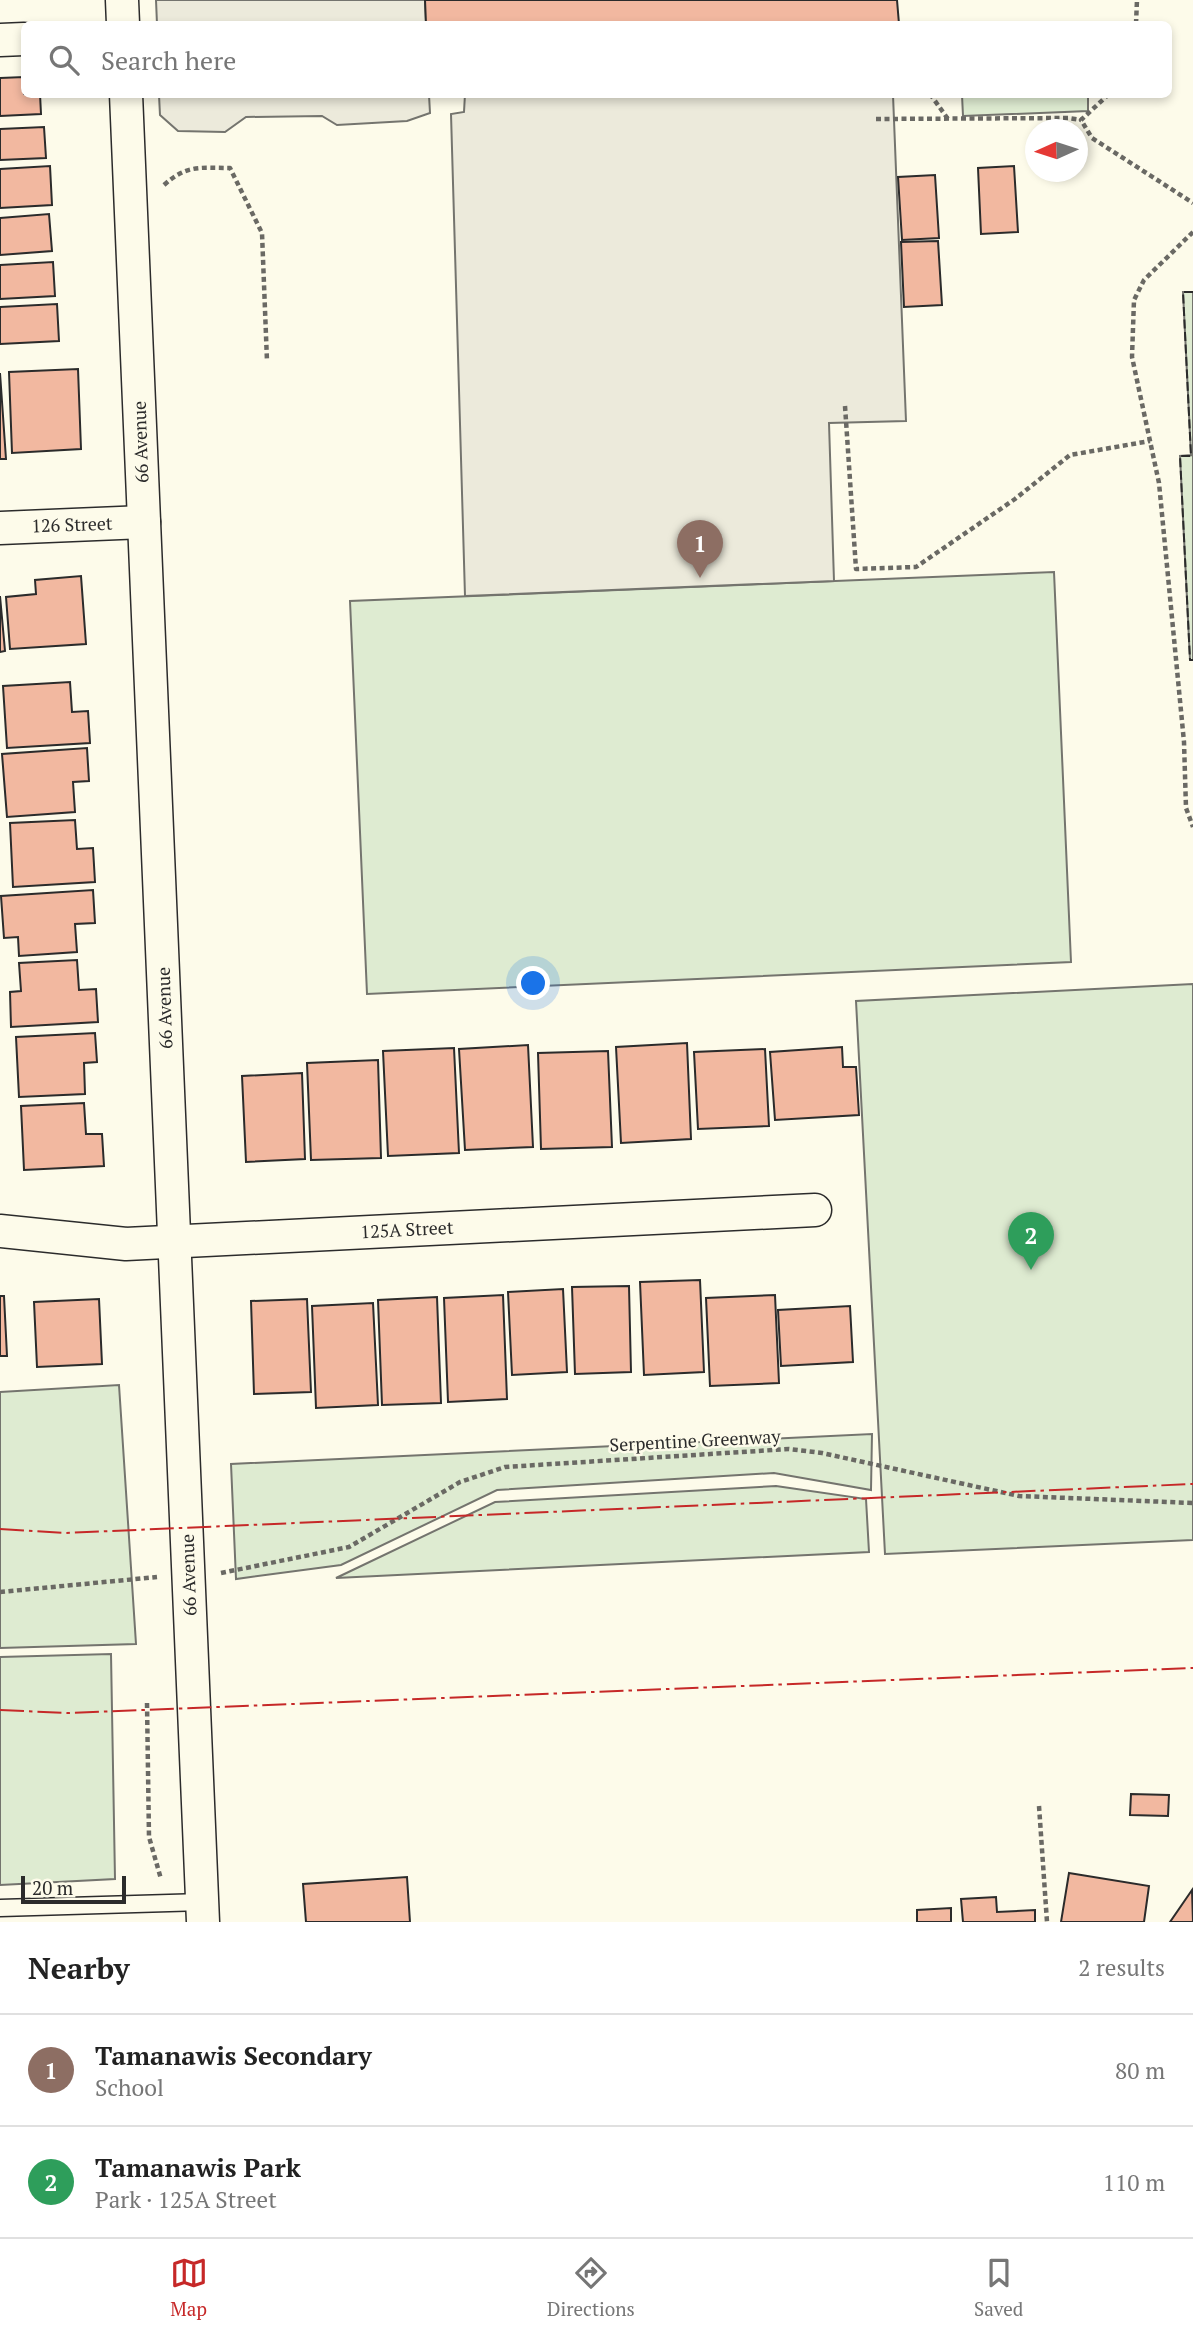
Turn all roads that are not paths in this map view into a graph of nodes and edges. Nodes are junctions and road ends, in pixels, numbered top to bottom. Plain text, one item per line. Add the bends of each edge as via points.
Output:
1 (122, 0) edge
2 (124, 21) edge
3 (21, 39) edge
4 (0, 40) edge
5 (127, 98) edge
6 (144, 522) junction
7 (0, 528) edge
8 (815, 1210) dead end
9 (0, 1231) edge
10 (175, 1241) junction
11 (0, 1908) edge
12 (203, 1912) edge

1 - 2 street
3 - 4 street
5 - 6 street, 66 Avenue
6 - 7 street, 126 Street
6 - 10 street, 66 Avenue
8 - 10 street, 125A Street
9 - 10 street, 125A Street via 126,1244
10 - 12 street, 66 Avenue
11 - 12 lane via 170,1903

